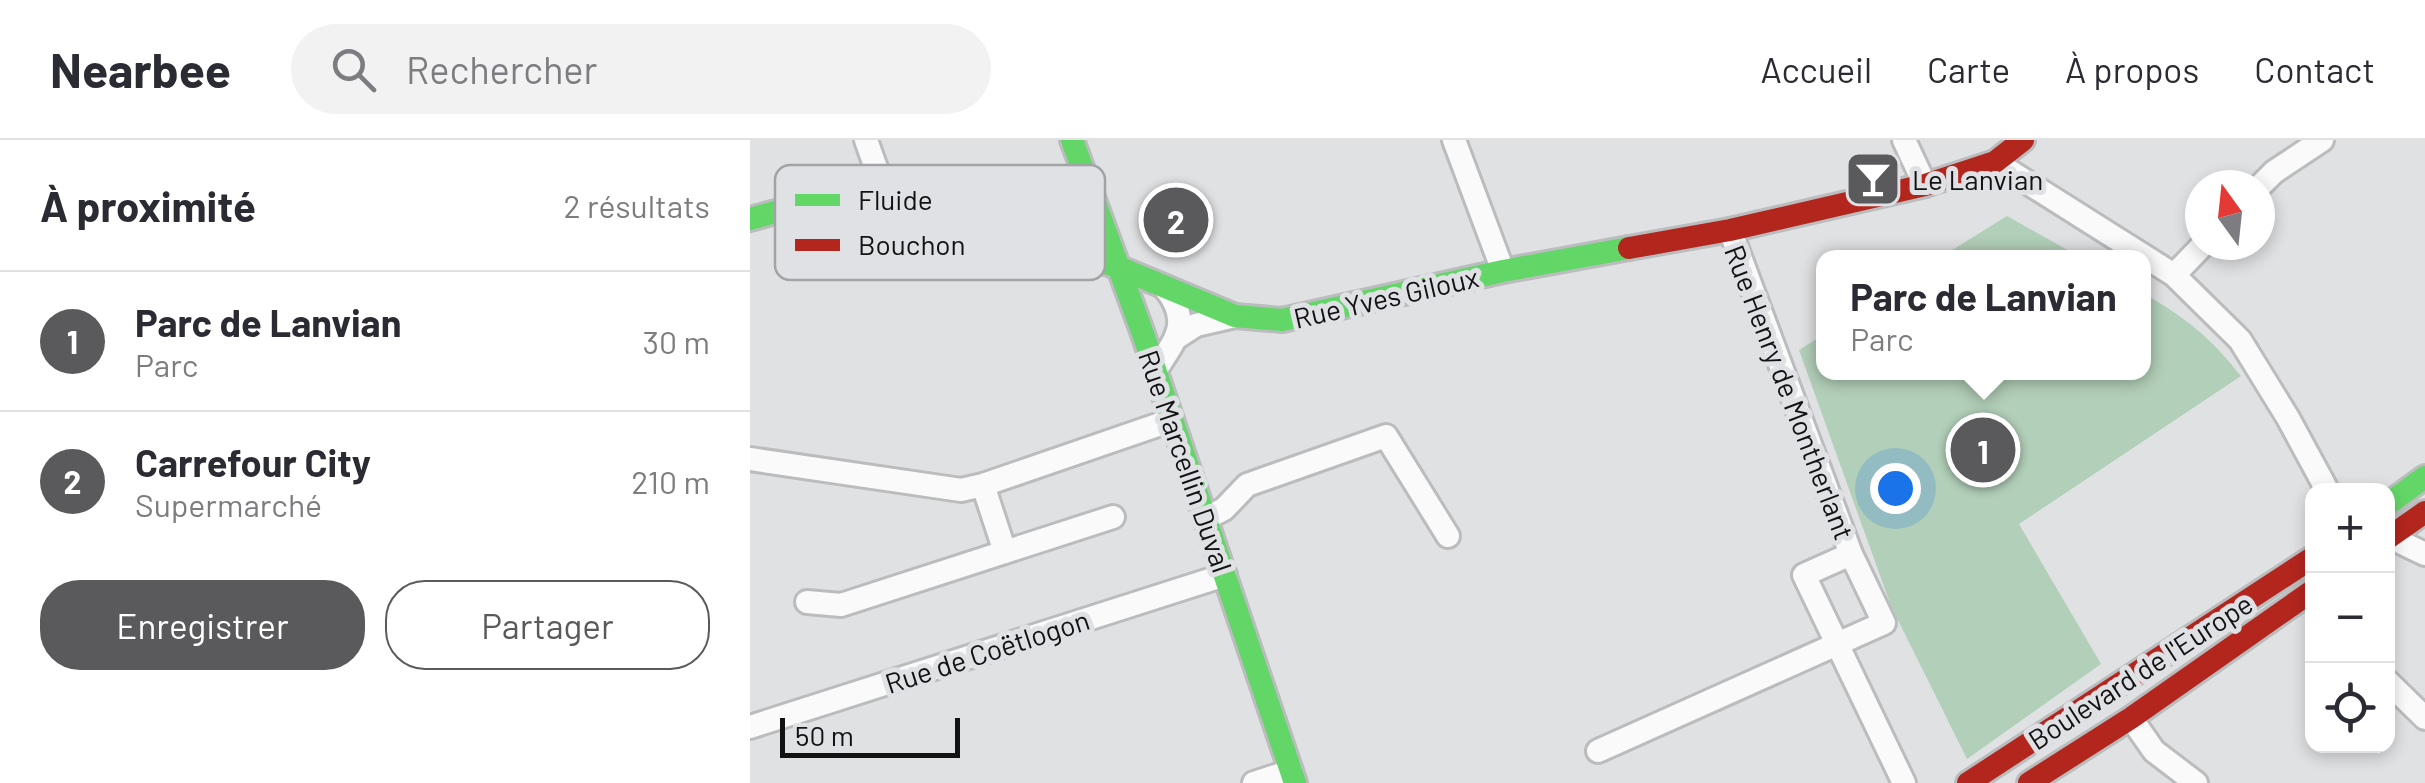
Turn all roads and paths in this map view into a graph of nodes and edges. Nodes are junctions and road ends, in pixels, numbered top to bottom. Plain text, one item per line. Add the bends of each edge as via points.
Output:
1 (866, 140) edge
2 (1072, 140) edge
3 (1454, 140) edge
4 (1904, 140) edge
5 (2023, 140) edge
6 (2322, 140) edge
7 (1996, 162) junction
8 (875, 165) edge
9 (1081, 165) edge
10 (2275, 171) edge
11 (1925, 186) junction
12 (775, 212) edge
13 (750, 219) edge
14 (1105, 228) edge
15 (1730, 230) junction
16 (2135, 250) edge
17 (2151, 260) edge
18 (2188, 260) edge
19 (1105, 263) edge
20 (1120, 268) junction
21 (1503, 271) junction
22 (2174, 275) junction
23 (1165, 288) junction
24 (1235, 316) junction
25 (1176, 338) junction
26 (1156, 370) junction
27 (1172, 420) junction
28 (750, 459) edge
29 (2425, 477) edge
30 (2323, 483) edge
31 (983, 485) junction
32 (2395, 499) edge
33 (2425, 512) edge
34 (1113, 517) dead end
35 (1205, 520) junction
36 (2395, 533) edge
37 (1448, 536) dead end
38 (2395, 539) edge
39 (2420, 551) edge
40 (1005, 552) junction
41 (1851, 554) junction
42 (2305, 563) edge
43 (1225, 575) junction
44 (2305, 596) edge
45 (807, 602) dead end
46 (1838, 644) junction
47 (2395, 689) edge
48 (2131, 718) junction
49 (2425, 718) edge
50 (750, 727) edge
51 (1598, 752) dead end
52 (1293, 777) edge
53 (1254, 783) edge
54 (1904, 783) edge
55 (1968, 783) edge
56 (2030, 783) edge
57 (2196, 783) edge

1 - 8 street
2 - 9 main road, Rue Marcellin Duval
3 - 21 street
4 - 11 street
5 - 7 main road, Rue Yves Giloux
6 - 10 street
7 - 11 main road, Rue Yves Giloux
7 - 16 street
11 - 15 main road, Rue Yves Giloux
12 - 13 main road, Rue Yves Giloux
14 - 20 main road, Rue Marcellin Duval
15 - 21 main road, Rue Yves Giloux
15 - 41 street, Rue Henry de Montherlant
17 - 22 street
18 - 22 street
19 - 20 main road, Rue Yves Giloux
20 - 23 main road, Rue Yves Giloux
20 - 26 main road, Rue Marcellin Duval
21 - 24 main road, Rue Yves Giloux via 1282,320
22 - 30 street via 2240,340
23 - 24 main road, Rue Yves Giloux
23 - 25 street via 1178,304
24 - 25 street via 1196,325
25 - 26 street
26 - 27 main road, Rue Marcellin Duval
27 - 31 street
27 - 35 main road, Rue Marcellin Duval
28 - 31 street via 961,490
29 - 32 main road
31 - 40 street
33 - 36 main road
34 - 40 street
35 - 37 street via 1247,485 1386,436
35 - 43 main road, Rue Marcellin Duval
38 - 39 street
40 - 45 street via 841,606
41 - 46 street, Rue Henry de Montherlant via 1884,623
41 - 46 street, Rue Henry de Montherlant via 1804,574
42 - 55 main road, Boulevard de l'Europe
43 - 50 street, Rue de Coëtlogon
43 - 52 main road, Rue Marcellin Duval
44 - 48 main road, Boulevard de l'Europe
46 - 51 street, Rue Henry de Montherlant
46 - 54 street, Rue Henry de Montherlant
47 - 49 street
48 - 56 main road, Boulevard de l'Europe
48 - 57 street via 2154,751
52 - 53 street

